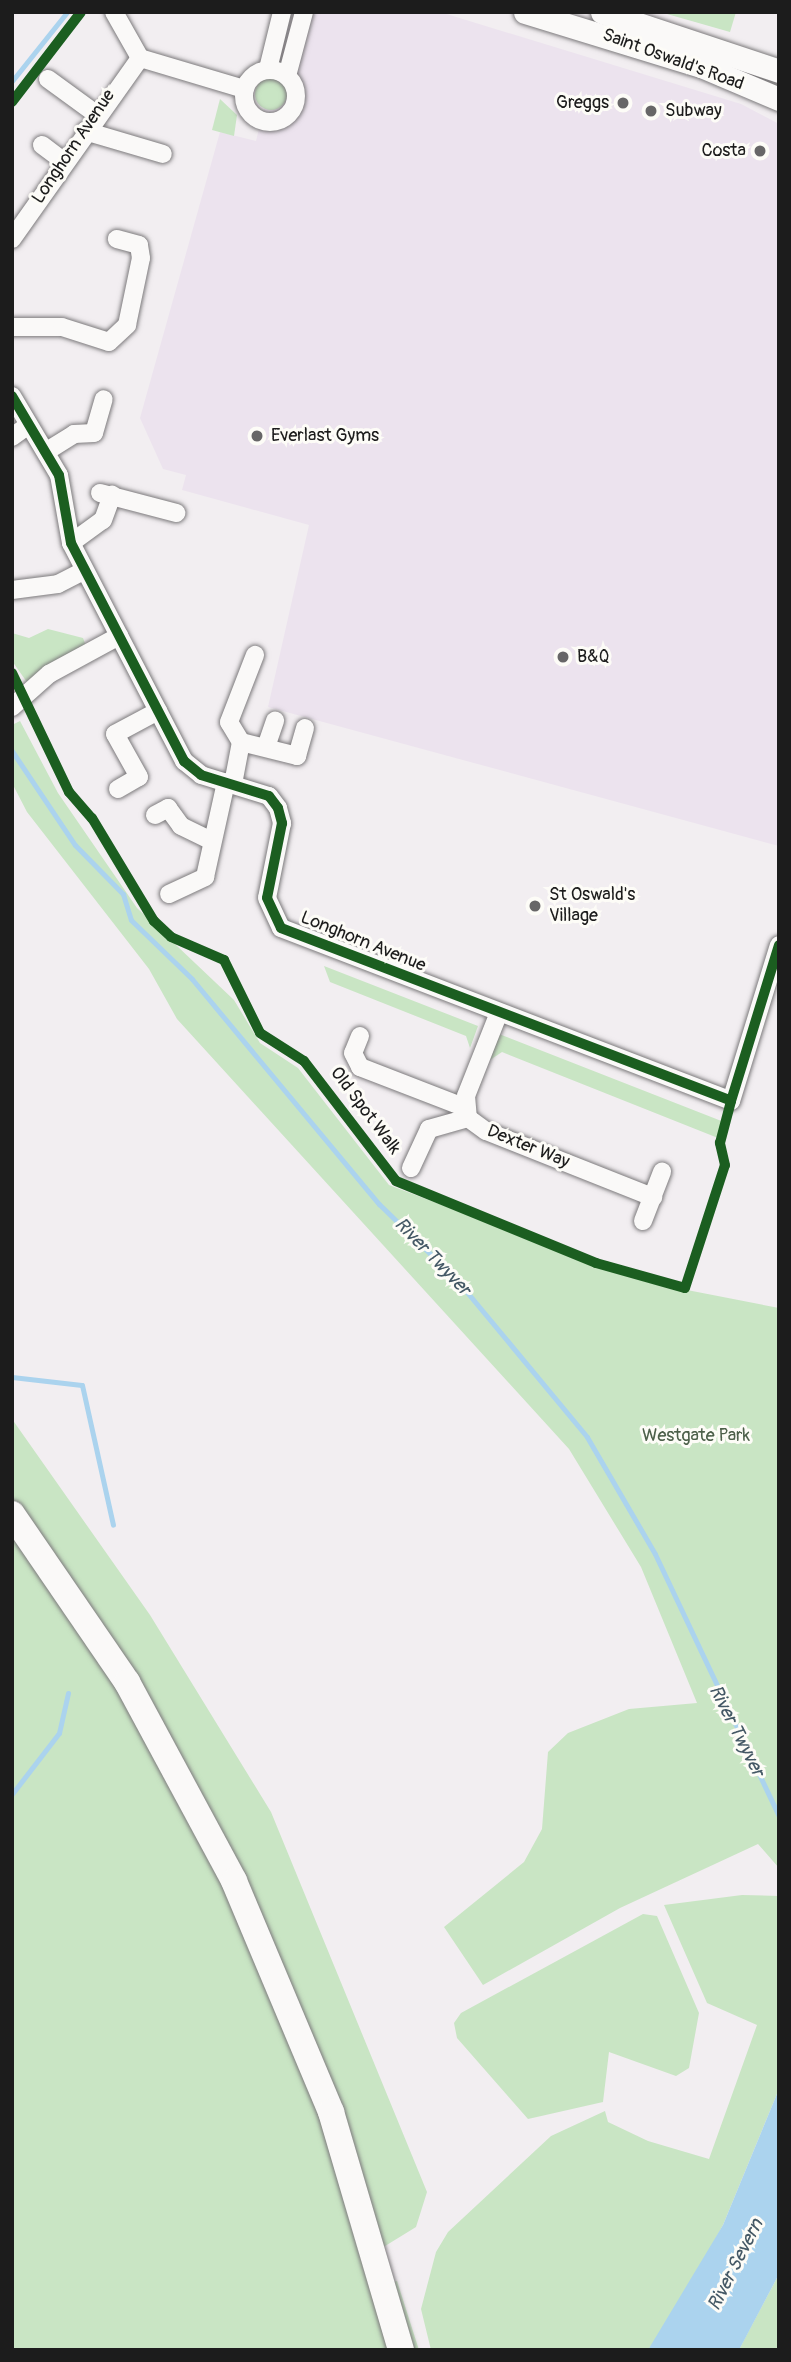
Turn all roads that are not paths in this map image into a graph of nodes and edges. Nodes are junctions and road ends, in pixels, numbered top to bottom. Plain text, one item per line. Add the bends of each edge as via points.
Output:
1 (114, 12) edge
2 (282, 12) edge
3 (304, 12) edge
4 (525, 12) edge
5 (603, 12) edge
6 (140, 58) junction
7 (268, 69) junction
8 (779, 71) edge
9 (288, 76) junction
10 (48, 79) dead end
11 (244, 89) junction
12 (779, 99) edge
13 (96, 114) junction
14 (85, 131) junction
15 (42, 145) dead end
16 (163, 154) dead end
17 (64, 161) junction
18 (12, 239) edge
19 (117, 239) dead end
20 (12, 327) edge
21 (12, 396) edge
22 (104, 399) dead end
23 (19, 431) edge
24 (47, 452) junction
25 (176, 513) dead end
26 (71, 543) junction
27 (84, 571) junction
28 (12, 590) edge
29 (119, 636) junction
30 (255, 655) dead end
31 (12, 707) edge
32 (158, 711) junction
33 (275, 722) dead end
34 (304, 728) dead end
35 (241, 742) junction
36 (266, 747) junction
37 (230, 783) junction
38 (118, 789) dead end
39 (155, 815) dead end
40 (210, 840) junction
41 (169, 894) dead end
42 (779, 945) edge
43 (498, 1015) junction
44 (359, 1036) dead end
45 (467, 1113) junction
46 (411, 1168) dead end
47 (662, 1172) dead end
48 (653, 1197) junction
49 (643, 1221) dead end
50 (12, 1514) edge
51 (401, 2350) edge

1 - 6 street
2 - 7 street
3 - 9 street
4 - 12 main road, Saint Oswald's Road via 701,66
5 - 8 main road, Saint Oswald's Road
6 - 11 street
6 - 13 street, Longhorn Avenue
7 - 9 street
7 - 11 street
9 - 11 street via 295,104 278,121 249,112
10 - 13 street
13 - 14 street, Longhorn Avenue
14 - 16 street
14 - 17 street, Longhorn Avenue
15 - 17 street
17 - 18 street, Longhorn Avenue
19 - 20 street via 139,245 141,258 127,325 109,342 62,327
21 - 23 street, Longhorn Avenue
22 - 24 street via 94,433 74,434
23 - 24 street, Longhorn Avenue
24 - 26 street, Longhorn Avenue via 59,475
25 - 26 street via 106,494 103,520
26 - 27 street, Longhorn Avenue
27 - 28 street via 58,584
27 - 29 street, Longhorn Avenue
29 - 31 street via 49,674
29 - 32 street, Longhorn Avenue
30 - 35 street via 229,722
32 - 37 street, Longhorn Avenue via 193,770
32 - 38 street via 115,734 139,777
33 - 36 street
34 - 36 street via 297,756
35 - 36 street
35 - 37 street
37 - 40 street
37 - 43 street, Longhorn Avenue via 270,796 278,808 282,823 267,898 281,928
39 - 40 street via 168,808 181,826
40 - 41 street via 205,877
42 - 43 street, Longhorn Avenue via 743,1074 731,1101
43 - 45 street
44 - 45 street, Dexter Way via 353,1053 360,1067
45 - 46 street via 429,1129
45 - 48 street, Dexter Way via 486,1131
47 - 48 street
48 - 49 street
50 - 51 highway via 127,1682 234,1881 294,2016 360,2204

